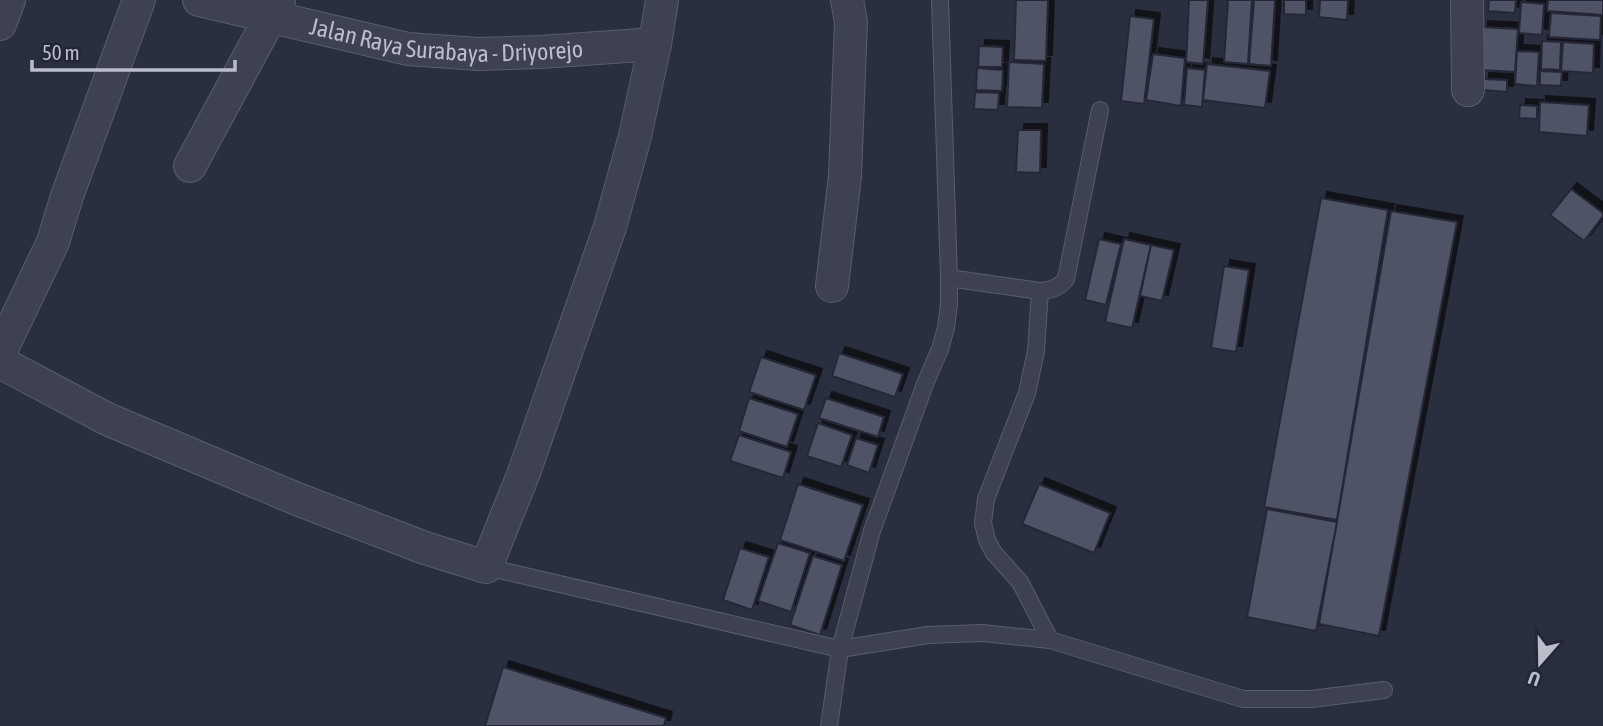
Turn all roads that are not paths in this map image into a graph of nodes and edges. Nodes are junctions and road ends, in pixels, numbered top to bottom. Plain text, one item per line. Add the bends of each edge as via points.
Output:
1 (9, 0) edge
2 (139, 0) edge
3 (199, 0) edge
4 (662, 0) edge
5 (847, 0) edge
6 (940, 0) edge
7 (1467, 0) edge
8 (275, 9) edge
9 (0, 24) edge
10 (655, 44) junction
11 (1468, 90) dead end
12 (1100, 110) dead end
13 (190, 166) dead end
14 (949, 278) junction
15 (832, 286) dead end
16 (1040, 291) junction
17 (0, 353) edge
18 (0, 362) edge
19 (486, 567) junction
20 (1050, 640) junction
21 (840, 649) junction
22 (1384, 690) dead end
23 (829, 726) edge

1 - 9 street
2 - 17 street via 53,242
3 - 8 street, Jalan Raya Surabaya - Driyorejo
4 - 10 street
5 - 15 street via 851,22 845,176
6 - 14 lane
7 - 11 street
8 - 10 street, Jalan Raya Surabaya - Driyorejo via 408,49 478,54
8 - 13 street
10 - 19 street via 610,227
12 - 16 lane via 1066,279
14 - 16 lane
14 - 21 lane via 940,349 872,531
16 - 20 lane via 1036,351 1027,393 986,499 983,523 994,553 1020,582
18 - 19 street via 107,419 284,494
19 - 21 lane
20 - 21 lane via 982,632
20 - 22 lane via 1243,699 1311,699
21 - 23 lane

